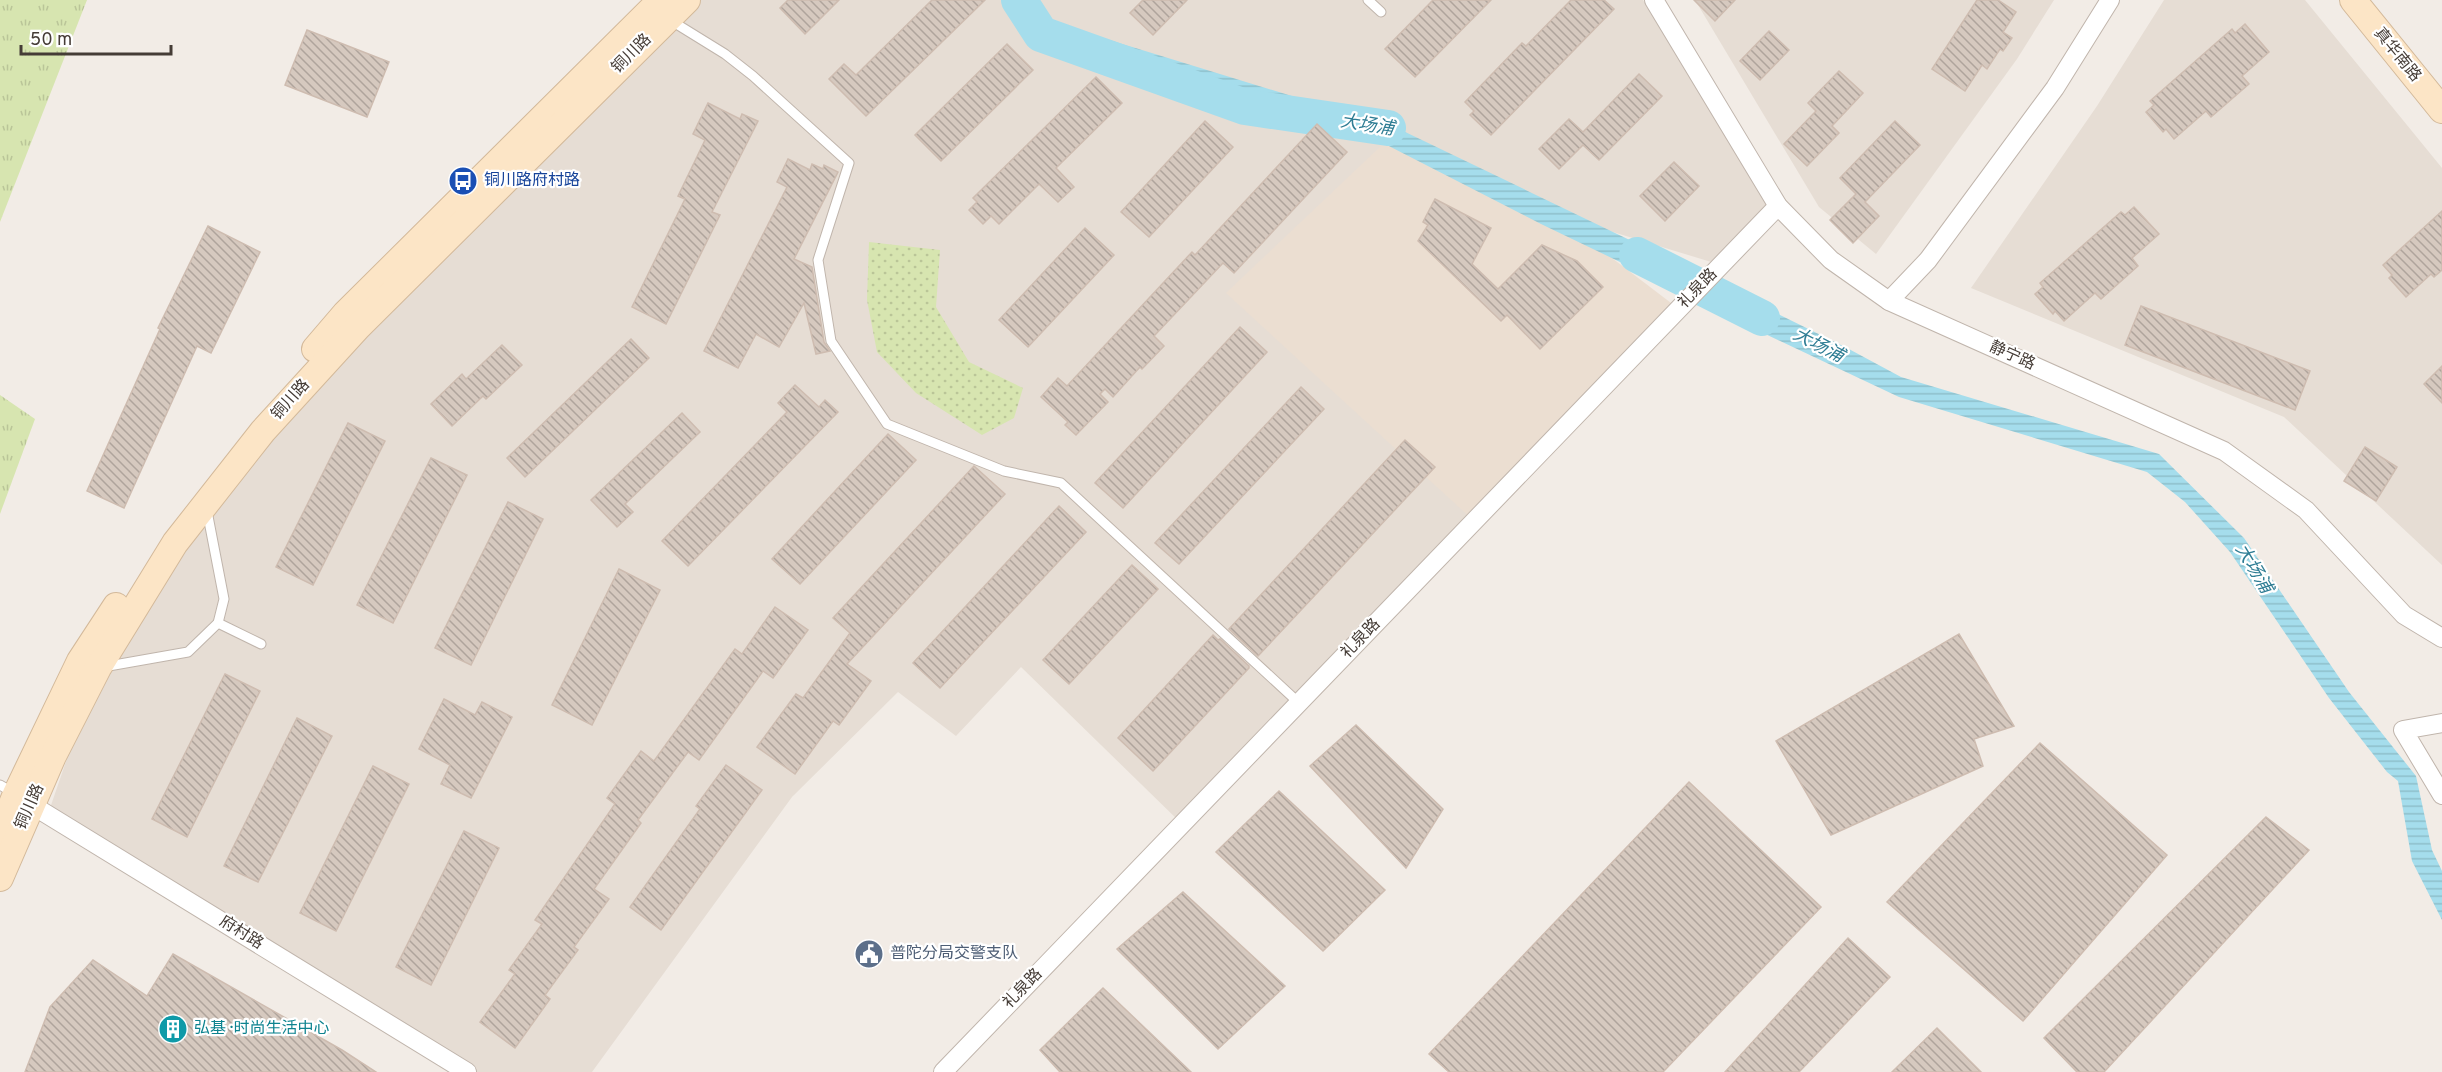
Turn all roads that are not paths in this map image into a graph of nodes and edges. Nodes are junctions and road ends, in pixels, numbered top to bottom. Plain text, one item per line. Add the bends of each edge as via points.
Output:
1 (687, 0) edge
2 (1368, 0) edge
3 (1654, 0) edge
4 (2110, 0) edge
5 (2353, 0) edge
6 (656, 6) edge
7 (1381, 12) dead end
8 (2442, 110) edge
9 (1778, 206) junction
10 (1889, 301) junction
11 (206, 505) junction
12 (218, 623) junction
13 (2442, 638) edge
14 (261, 644) dead end
15 (98, 668) junction
16 (1299, 703) junction
17 (2442, 723) edge
18 (16, 794) edge
19 (2442, 795) edge
20 (0, 833) edge
21 (0, 878) edge
22 (467, 1072) edge
23 (943, 1072) edge

1 - 6 main road, 铜川路
2 - 7 lane
3 - 9 street, 静宁路
4 - 10 street via 2055,88 1928,260
5 - 8 main road, 真华南路
6 - 11 main road, 铜川路 via 263,432
6 - 16 lane via 753,76 849,163 818,260 831,341 887,424 1004,471 1061,483
6 - 18 main road, 铜川路 via 345,314 252,423 162,535 80,662
9 - 10 street, 静宁路 via 1831,260
9 - 16 street, 礼泉路
10 - 13 street, 静宁路 via 2224,451 2306,510 2404,615
11 - 12 lane via 224,599
11 - 15 main road, 铜川路 via 175,543
12 - 14 lane
12 - 15 lane via 188,652
15 - 18 main road, 铜川路 via 53,756
16 - 23 street, 礼泉路
17 - 19 street via 2403,730
18 - 20 main road, 铜川路
18 - 21 main road, 铜川路
18 - 22 street, 府村路

